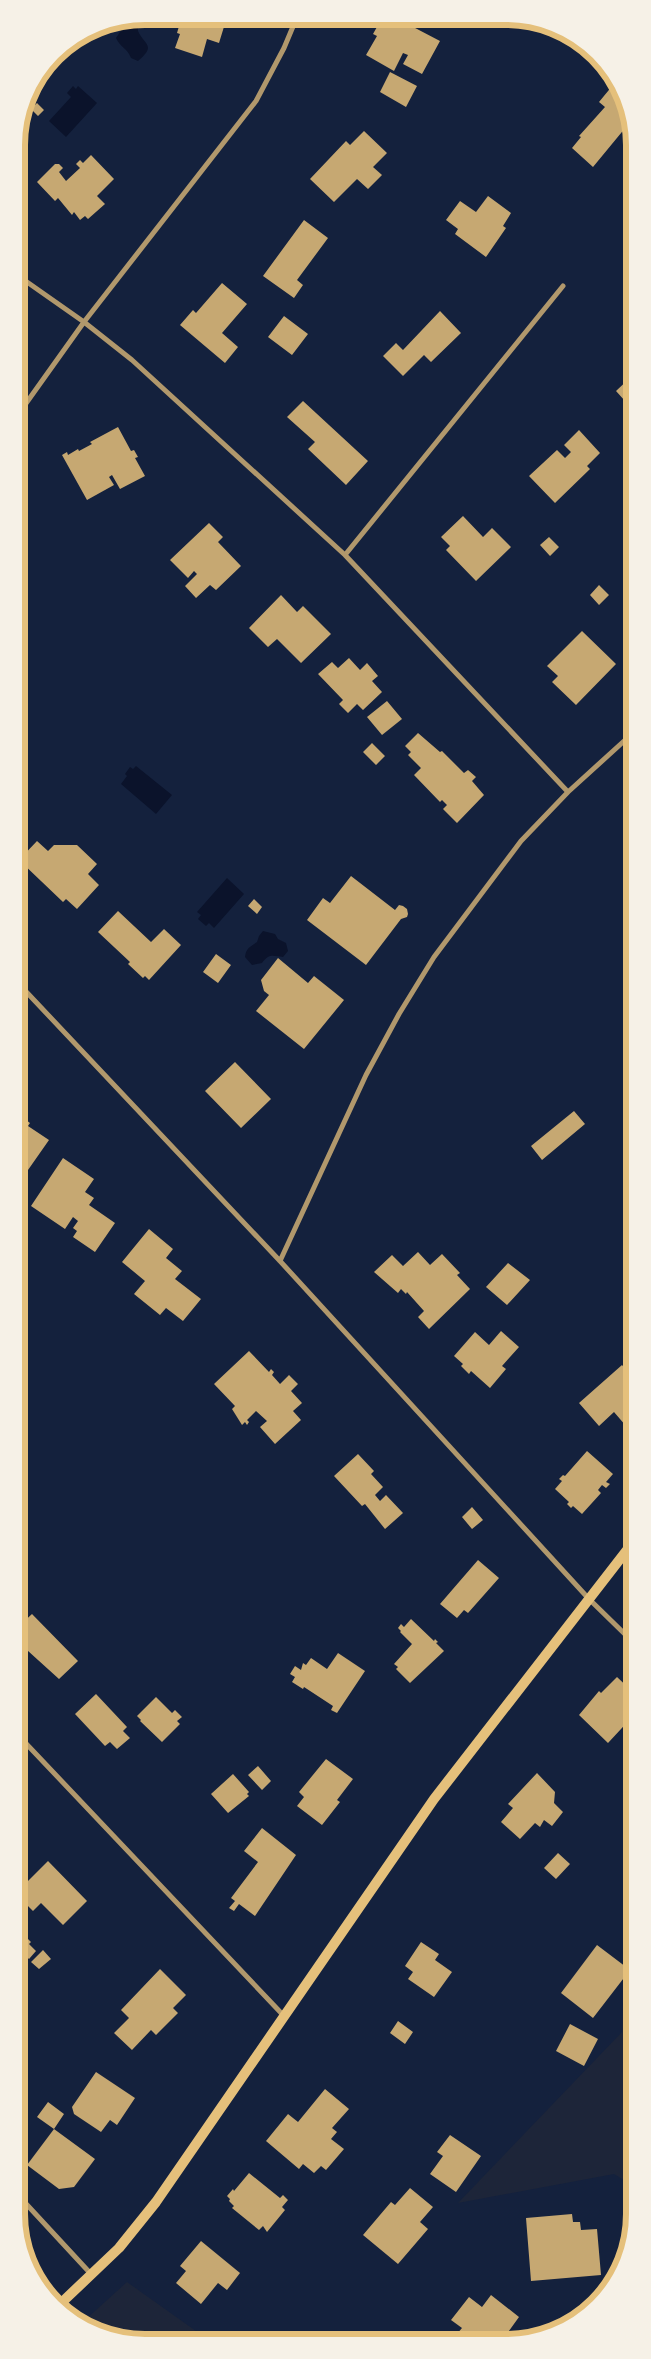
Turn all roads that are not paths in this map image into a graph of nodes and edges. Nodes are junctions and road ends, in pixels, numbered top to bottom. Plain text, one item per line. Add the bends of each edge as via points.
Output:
1 (294, 25) edge
2 (25, 281) edge
3 (563, 286) dead end
4 (84, 322) junction
5 (25, 405) edge
6 (345, 555) junction
7 (626, 739) edge
8 (568, 792) junction
9 (25, 990) edge
10 (280, 1261) junction
11 (626, 1552) edge
12 (590, 1599) junction
13 (626, 1635) edge
14 (25, 1742) edge
15 (285, 2016) junction
16 (25, 2203) edge
17 (91, 2274) junction
18 (63, 2301) edge

1 - 4 street via 256,101
2 - 4 street
3 - 6 street
4 - 5 street
4 - 6 street via 153,379
6 - 8 street
7 - 8 street
8 - 10 street via 521,841 434,957 366,1075
9 - 10 street
10 - 12 street
11 - 12 main road
12 - 13 street
12 - 15 main road via 434,1799
14 - 15 street
15 - 17 main road via 156,2202 119,2248
16 - 17 street
17 - 18 main road

